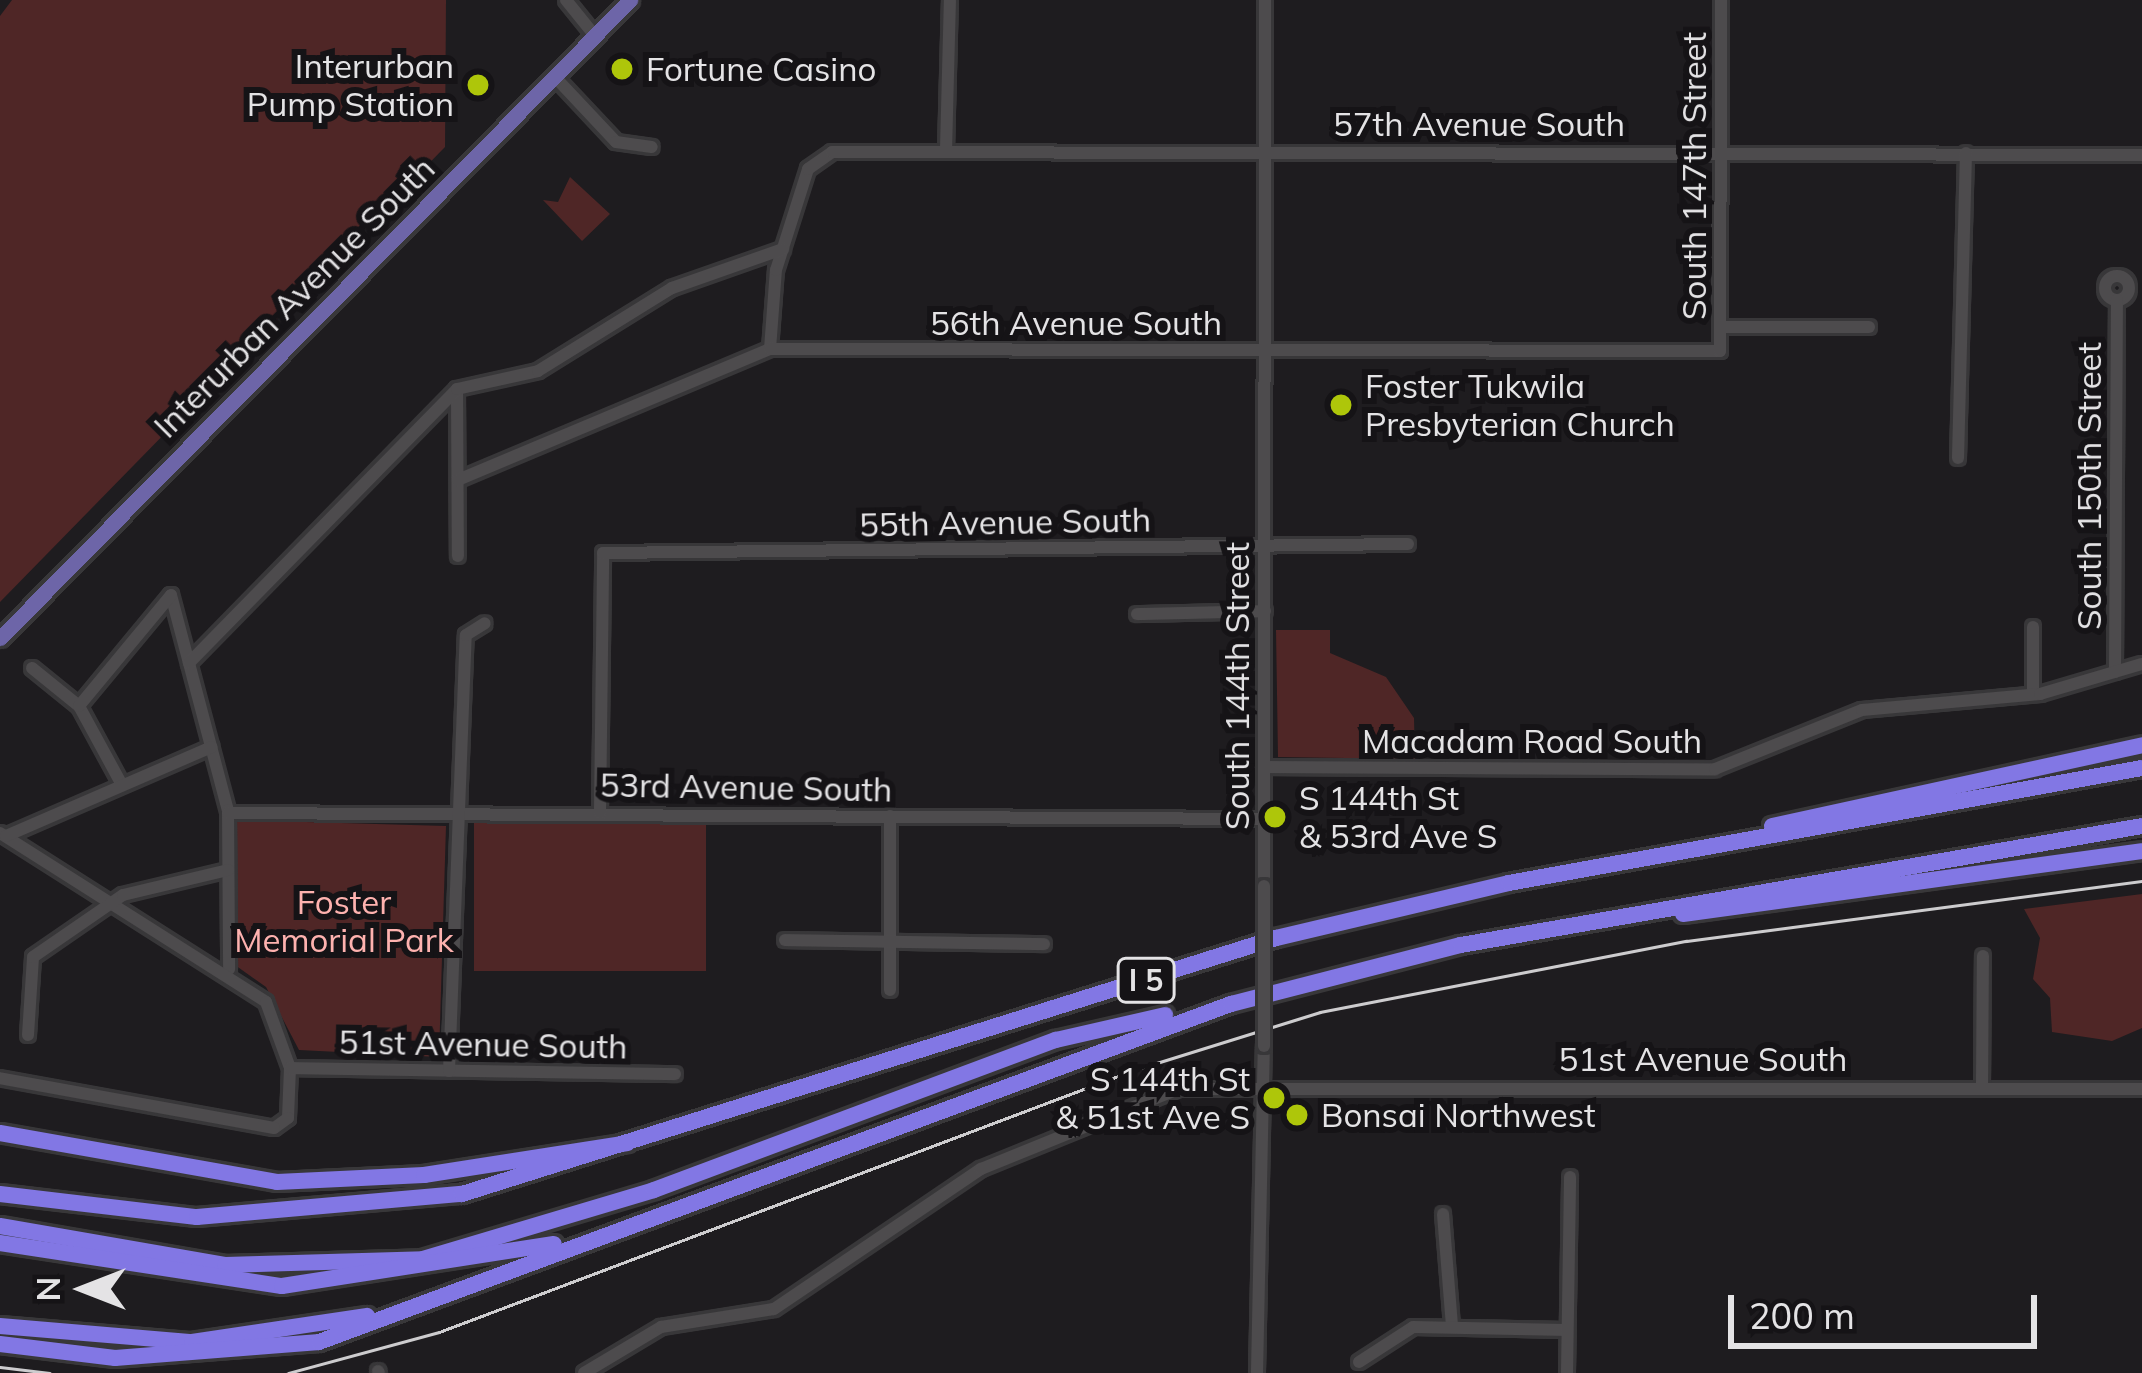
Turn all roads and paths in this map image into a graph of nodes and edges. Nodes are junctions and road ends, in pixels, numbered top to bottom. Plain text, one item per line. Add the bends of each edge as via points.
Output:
1 (566, 0) edge
2 (630, 0) edge
3 (950, 0) edge
4 (1265, 0) edge
5 (1721, 0) edge
6 (596, 36) junction
7 (555, 77) junction
8 (652, 147) dead end
9 (946, 150) junction
10 (1266, 150) junction
11 (1723, 152) junction
12 (1966, 153) junction
13 (2142, 155) edge
14 (783, 249) junction
15 (2117, 300) dead end
16 (1720, 326) junction
17 (1869, 326) dead end
18 (770, 349) junction
19 (1265, 351) junction
20 (1720, 351) joint
21 (457, 389) junction
22 (1958, 458) dead end
23 (458, 480) junction
24 (1408, 544) dead end
25 (1264, 547) junction
26 (458, 556) dead end
27 (1265, 611) junction
28 (1137, 614) dead end
29 (485, 623) dead end
30 (2033, 626) dead end
31 (0, 638) edge
32 (189, 663) junction
33 (2142, 664) edge
34 (32, 668) dead end
35 (2116, 672) junction
36 (2033, 694) junction
37 (79, 706) junction
38 (2142, 745) edge
39 (212, 747) junction
40 (1264, 767) junction
41 (2142, 768) edge
42 (121, 783) junction
43 (458, 812) junction
44 (228, 813) junction
45 (600, 813) junction
46 (890, 816) junction
47 (1264, 819) junction
48 (2142, 826) edge
49 (3, 834) edge
50 (2142, 851) edge
51 (1661, 854) junction
52 (228, 870) junction
53 (111, 901) junction
54 (1598, 920) junction
55 (785, 940) dead end
56 (890, 943) junction
57 (1044, 944) dead end
58 (1983, 956) dead end
59 (230, 969) junction
60 (890, 990) dead end
61 (1231, 1004) junction
62 (28, 1035) dead end
63 (290, 1068) junction
64 (449, 1070) junction
65 (675, 1073) dead end
66 (0, 1078) edge
67 (1263, 1083) junction
68 (1982, 1088) junction
69 (2142, 1089) edge
70 (0, 1133) edge
71 (641, 1143) junction
72 (1570, 1177) dead end
73 (0, 1194) edge
74 (1443, 1214) dead end
75 (0, 1226) edge
76 (0, 1243) edge
77 (573, 1243) junction
78 (429, 1299) junction
79 (0, 1326) edge
80 (1452, 1327) junction
81 (1568, 1330) junction
82 (0, 1344) edge
83 (1359, 1362) dead end
84 (584, 1373) edge
85 (1257, 1373) edge
86 (1567, 1373) edge

1 - 6 street
2 - 6 main road, Interurban Avenue South
3 - 9 street
4 - 10 street, South 144th Street
5 - 11 street, South 147th Street
6 - 7 main road, Interurban Avenue South
7 - 8 street via 616,142
7 - 31 main road, Interurban Avenue South
9 - 10 street, 57th Avenue South
9 - 14 street, 57th Avenue South via 818,157
10 - 11 street, 57th Avenue South
10 - 19 street, South 144th Street
11 - 12 street, 57th Avenue South
11 - 16 street, South 147th Street
12 - 13 street, 57th Avenue South
12 - 22 street
14 - 18 street
14 - 21 street via 672,288 538,370
15 - 35 street, South 150th Street
16 - 17 street
16 - 20 street, South 147th Street
18 - 19 street, 56th Avenue South
18 - 23 street, 56th Avenue South
19 - 20 street, 56th Avenue South
19 - 25 street, South 144th Street
21 - 23 street
21 - 32 street
23 - 26 street
24 - 25 street, 55th Avenue South
25 - 27 street, South 144th Street
25 - 45 street, 55th Avenue South via 603,553
27 - 28 street
27 - 40 street, South 144th Street
29 - 43 street via 469,630
30 - 36 street
32 - 37 street via 171,595
32 - 39 street
33 - 35 street, Macadam Road South
34 - 37 street
35 - 36 street, Macadam Road South
36 - 40 street, Macadam Road South via 1862,710 1714,769
37 - 42 street
38 - 51 highway
39 - 42 street
39 - 44 street
40 - 47 street, South 144th Street
41 - 51 highway, I 5
42 - 49 street
43 - 44 street, 53rd Avenue South
43 - 45 street, 53rd Avenue South
43 - 64 street
44 - 52 street
45 - 46 street, 53rd Avenue South
46 - 47 street, 53rd Avenue South
46 - 56 street
47 - 67 street, South 144th Street, bridge
48 - 54 highway, I 5
49 - 53 street
50 - 54 highway
51 - 71 highway, I 5 via 1276,938
52 - 53 street
52 - 59 street
53 - 59 street
53 - 62 street via 33,957
54 - 61 highway, I 5
55 - 56 street
56 - 57 street
56 - 60 street
58 - 68 street
59 - 63 street via 266,1002
61 - 75 highway, I 5 via 1056,1040 654,1190 423,1259 225,1265
61 - 77 highway, I 5
63 - 64 street, 51st Avenue South
63 - 66 street via 283,1127
64 - 65 street, 51st Avenue South
67 - 68 street, 51st Avenue South
67 - 84 street via 1178,1089 1099,1116 953,1185 774,1309 661,1327
67 - 85 street, South 144th Street
68 - 69 street, 51st Avenue South
70 - 71 highway via 277,1182 424,1175
71 - 73 highway, I 5 via 525,1180 338,1212 197,1217
72 - 81 street
74 - 80 street
76 - 77 highway via 282,1286 416,1274 521,1246
77 - 78 highway, I 5
78 - 79 highway, I 5 via 242,1340 107,1342
78 - 82 highway via 319,1342 258,1353 115,1358
80 - 81 street
80 - 83 street via 1404,1329
81 - 86 street

